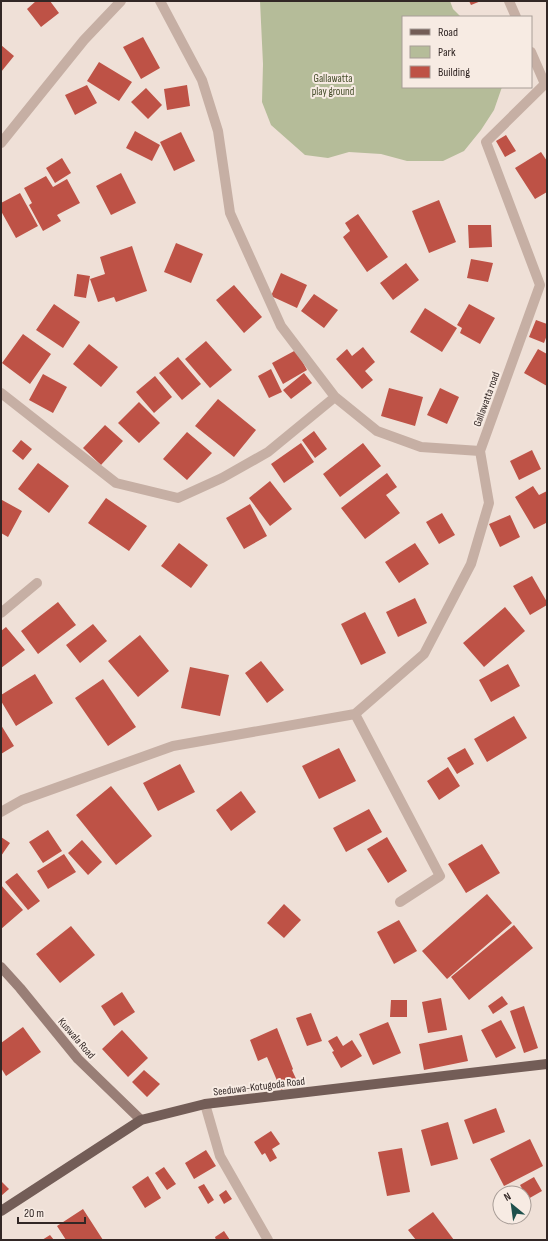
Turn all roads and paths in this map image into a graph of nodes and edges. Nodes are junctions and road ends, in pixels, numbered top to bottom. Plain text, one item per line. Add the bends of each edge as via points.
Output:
1 (121, 1) edge
2 (160, 1) edge
3 (509, 1) edge
4 (516, 16) edge
5 (532, 54) edge
6 (546, 83) edge
7 (1, 143) edge
8 (543, 282) edge
9 (1, 393) edge
10 (335, 397) junction
11 (480, 451) junction
12 (37, 583) dead end
13 (1, 613) edge
14 (355, 714) junction
15 (1, 812) edge
16 (400, 902) dead end
17 (1, 967) edge
18 (547, 1064) edge
19 (205, 1104) junction
20 (141, 1120) junction
21 (1, 1211) edge
22 (268, 1240) edge

1 - 7 street via 84,40
2 - 10 street via 202,80 218,130 230,213 281,326
3 - 4 street
5 - 6 street
6 - 8 street, Gallawatta road via 486,142
8 - 11 street, Gallawatta road
9 - 10 street via 116,483 178,498 222,478 268,452
10 - 11 street via 377,431 421,447
11 - 14 street, Gallawatta road via 489,504 470,564 424,654
12 - 13 street
14 - 15 street via 173,746 22,800
14 - 16 street via 440,876
17 - 20 street, Kuswala Road via 78,1058
18 - 19 main road, Seeduwa-Kotugoda Road
19 - 20 main road, Seeduwa-Kotugoda Road
19 - 22 street via 220,1156
20 - 21 main road, Seeduwa-Kotugoda Road

